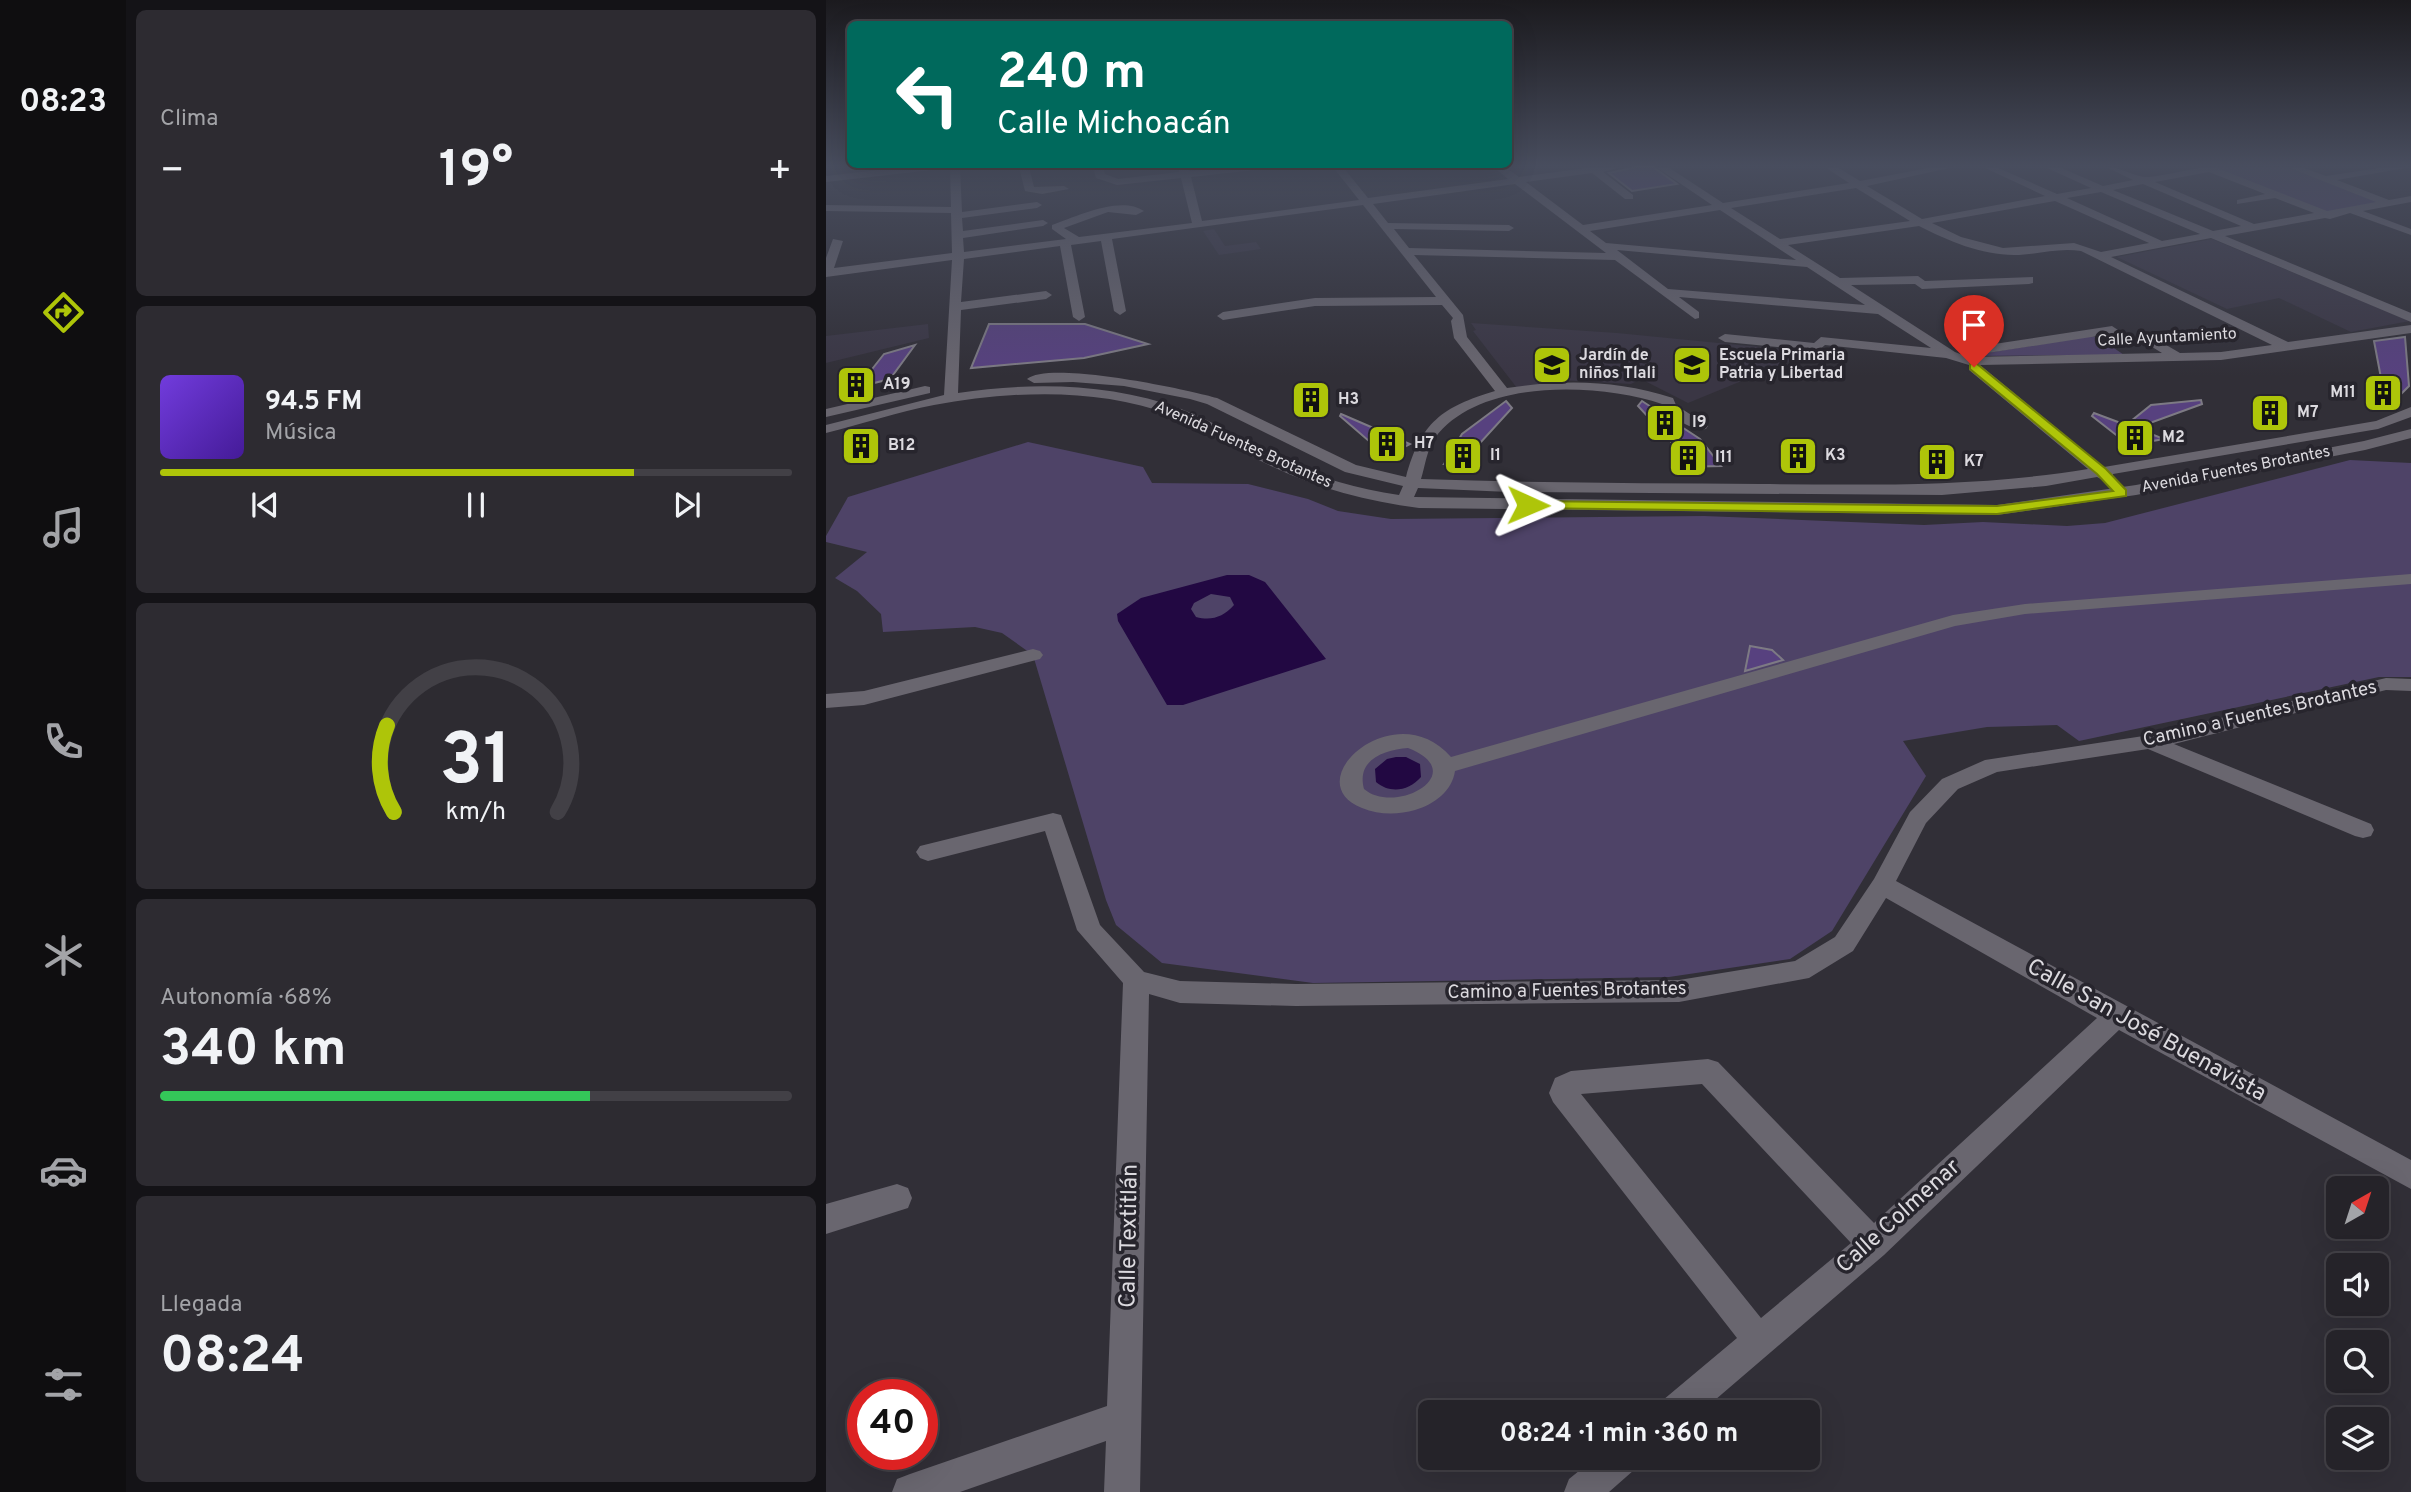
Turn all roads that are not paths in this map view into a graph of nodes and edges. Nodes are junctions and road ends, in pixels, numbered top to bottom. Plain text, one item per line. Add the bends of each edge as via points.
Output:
1 (958, 237) edge
2 (1066, 237) edge
3 (1106, 237) joint
4 (1394, 237) edge
5 (1592, 237) edge
6 (1659, 237) edge
7 (1766, 237) edge
8 (1826, 237) edge
9 (1887, 237) edge
10 (1951, 237) edge
11 (2143, 237) edge
12 (2203, 237) edge
13 (2216, 237) edge
14 (837, 241) dead end
15 (1071, 241) junction
16 (1776, 243) junction
17 (1896, 243) dead end
18 (2160, 244) junction
19 (1605, 246) junction
20 (1651, 250) junction
21 (1405, 251) junction
22 (958, 255) junction
23 (2101, 255) junction
24 (1619, 257) junction
25 (1808, 264) junction
26 (827, 273) edge
27 (1805, 277) dead end
28 (2029, 280) dead end
29 (1835, 281) junction
30 (1664, 292) junction
31 (1046, 295) dead end
32 (1445, 301) junction
33 (1120, 311) dead end
34 (1882, 311) junction
35 (954, 315) junction
36 (1695, 315) dead end
37 (1223, 316) dead end
38 (1079, 317) dead end
39 (2411, 318) edge
40 (2411, 329) edge
41 (2112, 330) dead end
42 (1726, 338) dead end
43 (2149, 339) dead end
44 (2285, 346) junction
45 (1950, 355) junction
46 (2177, 357) junction
47 (1970, 364) junction
48 (952, 392) junction
49 (1504, 393) junction
50 (2411, 411) edge
51 (826, 413) edge
52 (1701, 426) dead end
53 (2365, 427) junction
54 (826, 429) edge
55 (2411, 433) edge
56 (2386, 440) junction
57 (2102, 472) junction
58 (1413, 483) junction
59 (2122, 493) junction
60 (1404, 501) junction
61 (2411, 579) edge
62 (1033, 655) dead end
63 (2411, 685) edge
64 (826, 701) edge
65 (2150, 742) junction
66 (1446, 766) dead end
67 (2363, 830) dead end
68 (928, 852) dead end
69 (1882, 885) junction
70 (1136, 980) junction
71 (2117, 1016) junction
72 (2411, 1175) edge
73 (897, 1198) dead end
74 (826, 1219) edge
75 (1873, 1244) junction
76 (1759, 1341) junction
77 (1689, 1400) edge
78 (1125, 1417) junction
79 (1608, 1470) edge
80 (910, 1492) edge
81 (1122, 1492) edge
82 (1582, 1492) edge

1 - 22 street
2 - 15 street
3 - 15 street
3 - 33 street
4 - 21 street
5 - 19 street
6 - 20 street
7 - 16 street
8 - 16 street
9 - 17 street
10 - 23 street via 2003,251 2070,246
11 - 18 street
12 - 18 street
13 - 39 street
14 - 26 street
15 - 22 street
15 - 38 street
16 - 25 street
18 - 23 street
19 - 20 street
19 - 24 street
20 - 25 street via 1730,252
21 - 24 street
21 - 32 street
22 - 26 street
22 - 35 street
23 - 44 street
24 - 30 street
25 - 29 street
27 - 29 street
28 - 29 street via 1922,285 1918,280
29 - 34 street
30 - 34 street
30 - 36 street
31 - 35 street
32 - 37 street via 1315,302
32 - 49 street via 1458,320 1461,338
34 - 45 street
35 - 48 street
40 - 44 street, Calle Ayuntamiento
41 - 45 street
42 - 45 street via 1818,347 1821,341
43 - 46 street
44 - 46 street, Calle Ayuntamiento
45 - 47 street
46 - 47 street, Calle Ayuntamiento
47 - 57 street
48 - 51 street, Avenida Fuentes Brotantes via 895,395
48 - 54 street, Avenida Fuentes Brotantes
48 - 58 street, Avenida Fuentes Brotantes via 1073,378 1164,388 1212,401 1352,469
48 - 60 street, Avenida Fuentes Brotantes via 1096,394 1152,404 1307,477
49 - 52 street via 1563,384 1619,386 1668,401 1670,407
49 - 58 street via 1470,406 1436,428 1424,446
50 - 53 street, Avenida Fuentes Brotantes
53 - 56 street
53 - 57 street, Avenida Fuentes Brotantes
55 - 56 street, Avenida Fuentes Brotantes
56 - 59 street, Avenida Fuentes Brotantes
57 - 58 street, Avenida Fuentes Brotantes via 2014,485 1942,489
57 - 59 street
58 - 60 street
59 - 60 street, Avenida Fuentes Brotantes via 1997,510
61 - 66 street via 2025,609 1953,621
62 - 64 street via 864,698
63 - 65 street, Camino a Fuentes Brotantes via 2386,684
65 - 67 street
65 - 69 street, Camino a Fuentes Brotantes via 1993,765 1950,783 1919,818
68 - 70 street via 1053,821 1089,930
69 - 70 street, Camino a Fuentes Brotantes via 1844,944 1800,971 1679,991 1296,995 1180,992
69 - 71 street, Calle San José Buenavista
70 - 78 street, Calle Textitlán
71 - 72 street, Calle San José Buenavista
71 - 75 street, Calle Colmenar
73 - 74 street
75 - 76 street, Calle Colmenar
75 - 76 street via 1707,1071 1564,1087 1563,1093
76 - 77 street, Calle Colmenar
78 - 80 street
78 - 81 street, Calle Textitlán
79 - 82 street

